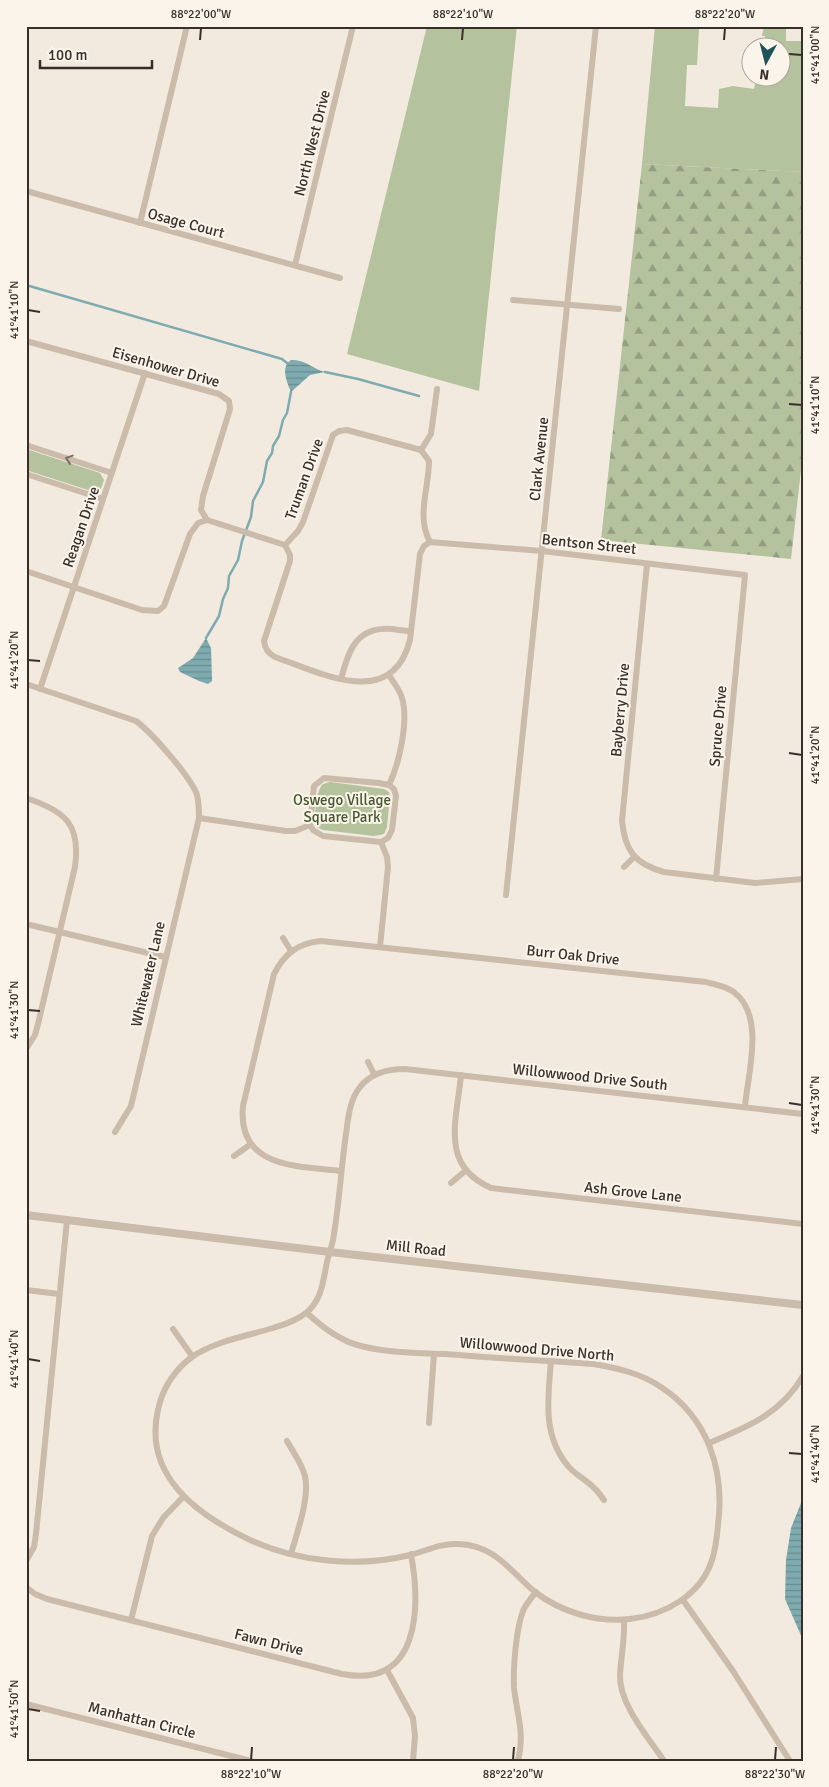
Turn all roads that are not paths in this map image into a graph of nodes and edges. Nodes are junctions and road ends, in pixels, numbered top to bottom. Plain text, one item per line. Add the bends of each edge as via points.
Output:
1 (187, 26) edge
2 (353, 26) edge
3 (596, 26) edge
4 (26, 192) edge
5 (140, 223) junction
6 (295, 265) junction
7 (340, 278) dead end
8 (513, 300) dead end
9 (566, 305) junction
10 (619, 309) dead end
11 (26, 340) edge
12 (145, 373) junction
13 (437, 389) dead end
14 (26, 444) edge
15 (421, 450) junction
16 (112, 473) junction
17 (26, 474) edge
18 (104, 499) junction
19 (207, 520) junction
20 (430, 542) junction
21 (285, 545) junction
22 (542, 551) junction
23 (647, 564) junction
24 (26, 571) edge
25 (745, 575) joint
26 (74, 587) junction
27 (411, 631) junction
28 (389, 675) junction
29 (341, 679) junction
30 (26, 684) edge
31 (40, 689) junction
32 (389, 785) junction
33 (26, 798) edge
34 (198, 818) junction
35 (310, 825) junction
36 (381, 842) junction
37 (634, 857) junction
38 (624, 866) dead end
39 (716, 878) junction
40 (803, 879) edge
41 (506, 895) dead end
42 (26, 924) edge
43 (60, 932) junction
44 (283, 938) dead end
45 (380, 947) junction
46 (290, 951) junction
47 (165, 957) junction
48 (26, 1049) edge
49 (368, 1062) dead end
50 (374, 1074) junction
51 (461, 1075) junction
52 (745, 1106) junction
53 (803, 1114) edge
54 (114, 1132) dead end
55 (251, 1144) junction
56 (234, 1156) dead end
57 (341, 1171) junction
58 (465, 1171) junction
59 (451, 1183) dead end
60 (26, 1214) edge
61 (67, 1220) junction
62 (803, 1224) edge
63 (330, 1252) junction
64 (26, 1290) edge
65 (60, 1294) junction
66 (803, 1305) edge
67 (307, 1313) junction
68 (173, 1329) dead end
69 (434, 1354) junction
70 (192, 1356) junction
71 (551, 1361) junction
72 (803, 1376) edge
73 (429, 1423) dead end
74 (287, 1441) dead end
75 (709, 1444) junction
76 (183, 1497) junction
77 (604, 1500) dead end
78 (291, 1554) junction
79 (410, 1554) junction
80 (26, 1561) edge
81 (26, 1588) edge
82 (536, 1592) junction
83 (683, 1600) junction
84 (131, 1620) junction
85 (624, 1620) junction
86 (387, 1670) junction
87 (26, 1704) edge
88 (251, 1761) edge
89 (413, 1761) edge
90 (518, 1761) edge
91 (664, 1761) edge
92 (790, 1761) edge

1 - 5 street
2 - 6 street, North West Drive
3 - 9 street, Clark Avenue
4 - 5 street, Osage Court
5 - 6 street, Osage Court
6 - 7 street, Osage Court
8 - 9 street
9 - 10 street
9 - 22 street, Clark Avenue
11 - 12 street, Eisenhower Drive
12 - 16 street, Reagan Drive
12 - 19 street, Eisenhower Drive via 219,394 229,401 228,417 203,496 202,510
13 - 15 street via 431,434
16 -> 14 street
15 - 20 street via 429,461 423,522
15 - 21 street, Truman Drive via 339,430 333,435 303,522
16 - 18 street, Reagan Drive
17 - 18 street
18 - 26 street, Reagan Drive
19 - 21 street
19 - 26 street via 194,527 168,599 158,611 139,609
20 - 22 street, Bentson Street
20 - 27 street via 420,554
21 - 29 street via 290,561 266,633 265,647 268,654 275,657
22 - 23 street, Bentson Street
22 - 41 street, Clark Avenue
23 - 25 street, Bentson Street
23 - 37 street, Bayberry Drive via 622,822 624,838
24 - 26 street
25 - 39 street, Spruce Drive
26 - 31 street, Reagan Drive
27 - 28 street via 407,652
27 - 29 street via 385,629 362,634 349,652
28 - 29 street via 364,682
28 - 32 street via 404,706 400,755
30 - 31 street, Whitewater Lane
31 - 34 street, Whitewater Lane via 136,721 147,728 197,794
32 - 35 street via 324,778 314,786
32 - 36 street via 396,796 392,830
33 - 43 street via 54,809 66,819 78,849
34 - 35 street via 286,831
34 - 47 street, Whitewater Lane
35 - 36 street via 324,836
36 - 45 street via 388,866
37 - 38 street
37 - 39 street via 655,870
39 - 40 street via 755,883
42 - 43 street
43 - 47 street
43 - 48 street via 35,1036
44 - 46 street
45 - 46 street, Burr Oak Drive via 321,941 306,942
45 - 52 street, Burr Oak Drive via 722,986 736,994 746,1007 752,1024
46 - 55 street via 274,974 243,1106 243,1122
47 - 54 street, Whitewater Lane via 130,1106
49 - 50 street
50 - 51 street, Willowwood Drive South via 405,1068
50 - 57 street via 352,1100
51 - 52 street, Willowwood Drive South
51 - 58 street via 455,1145
52 - 53 street, Willowwood Drive South
55 - 56 street
55 - 57 street via 262,1156 276,1162
57 - 63 street
58 - 59 street
58 - 62 street, Ash Grove Lane via 476,1181 498,1190
60 - 61 street, Mill Road
61 - 63 street, Mill Road
61 - 65 street
63 - 66 street, Mill Road
63 - 67 street, Willowwood Drive North via 323,1287
64 - 65 street
65 - 80 street via 35,1539
67 - 69 street, Willowwood Drive North via 343,1340 361,1346
67 - 70 street, Willowwood Drive North via 293,1322 219,1344
68 - 70 street
69 - 71 street, Willowwood Drive North
69 - 73 street
70 - 76 street, Willowwood Drive North via 168,1384 161,1398 155,1428 156,1445 165,1473
71 - 75 street, Willowwood Drive North via 620,1368 643,1377 677,1400
71 - 77 street via 548,1409 552,1438 568,1466 594,1487
72 - 75 street via 776,1409
74 - 78 street via 302,1467 306,1484
75 - 83 street, Willowwood Drive North via 720,1492 716,1545 705,1577
76 - 78 street, Willowwood Drive North via 226,1528
76 - 84 street via 154,1531
78 - 79 street, Willowwood Drive North via 338,1561
79 - 82 street, Willowwood Drive North via 436,1546 476,1546 497,1556
79 - 86 street via 414,1604 409,1642 404,1653
81 - 84 street, Fawn Drive via 47,1599
82 - 85 street, Willowwood Drive North via 575,1613
82 - 90 street via 523,1612 518,1635 514,1689 522,1733
83 - 85 street, Willowwood Drive North via 652,1614
83 - 92 street
84 - 86 street, Fawn Drive via 342,1674 367,1676
85 - 91 street via 621,1690
86 - 89 street via 413,1718
87 - 88 street, Manhattan Circle

